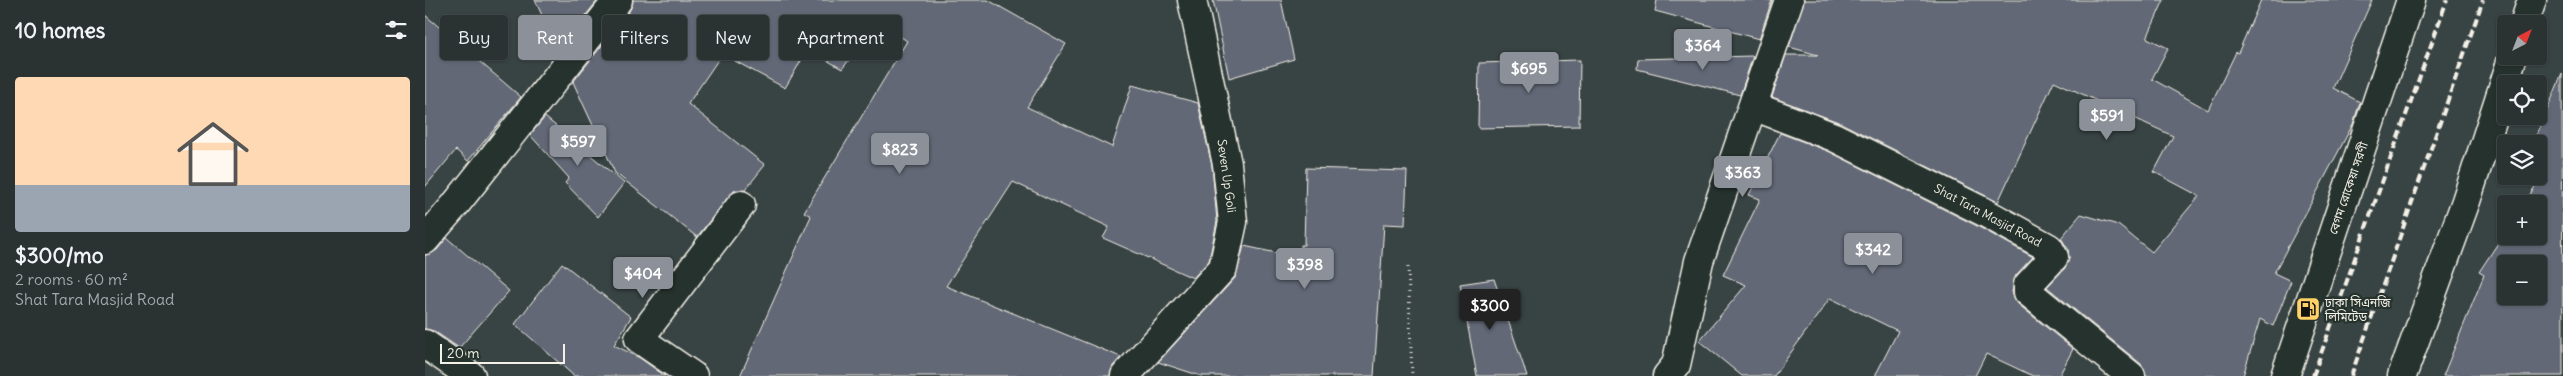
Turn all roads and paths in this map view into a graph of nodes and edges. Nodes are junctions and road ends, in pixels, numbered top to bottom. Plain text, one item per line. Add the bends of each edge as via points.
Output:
1 (618, 0) edge
2 (1192, 0) edge
3 (1789, 0) edge
4 (2411, 0) edge
5 (2532, 0) edge
6 (2527, 15) edge
7 (2510, 65) edge
8 (1753, 106) junction
9 (741, 205) dead end
10 (425, 240) edge
11 (1408, 267) dead end
12 (425, 344) edge
13 (471, 376) edge
14 (693, 376) edge
15 (1126, 376) edge
16 (1412, 376) edge
17 (1667, 376) edge
18 (2131, 376) edge
19 (2285, 376) edge
20 (2402, 376) edge

1 - 10 street
2 - 15 street, Seven Up Goli via 1227,164 1233,222 1223,268
3 - 8 street
4 - 19 street, বেগম রোকেয়া সরণী
5 - 6 street
7 - 20 street
8 - 17 street via 1699,261 1677,365
8 - 18 street, Shat Tara Masjid Road via 1834,137 2049,248 2054,257 2029,285 2028,292
9 - 14 street via 639,339
11 - 16 path
12 - 13 street

